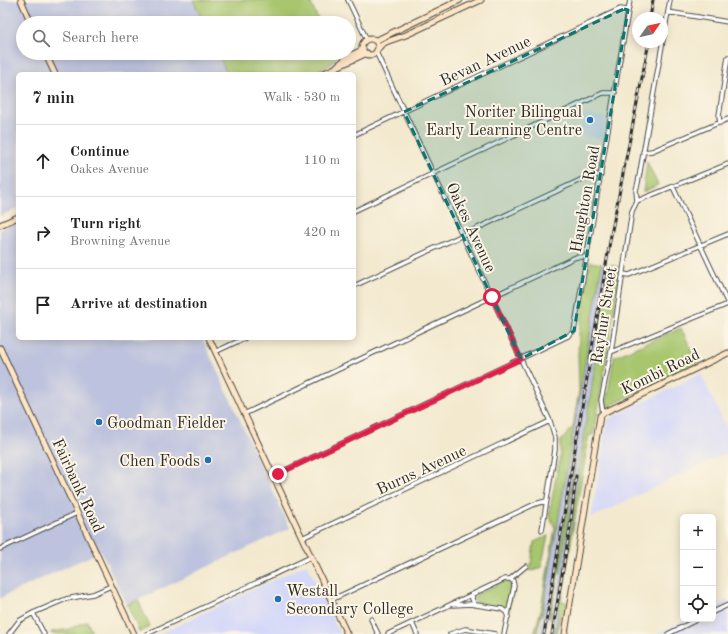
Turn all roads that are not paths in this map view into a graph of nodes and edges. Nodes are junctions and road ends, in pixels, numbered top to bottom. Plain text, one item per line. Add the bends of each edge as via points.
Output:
1 (21, 0) edge
2 (348, 0) edge
3 (480, 0) edge
4 (630, 0) edge
5 (670, 0) edge
6 (459, 1) edge
7 (461, 9) junction
8 (628, 10) junction
9 (668, 12) joint
10 (28, 16) edge
11 (728, 22) edge
12 (370, 39) junction
13 (662, 48) edge
14 (363, 49) junction
15 (377, 51) junction
16 (356, 53) edge
17 (367, 54) junction
18 (728, 56) edge
19 (356, 59) edge
20 (48, 60) edge
21 (344, 60) edge
22 (354, 60) edge
23 (336, 67) junction
24 (54, 72) edge
25 (326, 72) edge
26 (615, 92) junction
27 (404, 112) junction
28 (728, 119) edge
29 (720, 123) junction
30 (356, 134) edge
31 (643, 152) junction
32 (728, 164) edge
33 (433, 173) junction
34 (601, 174) junction
35 (673, 187) junction
36 (636, 201) junction
37 (356, 210) edge
38 (16, 218) edge
39 (0, 226) edge
40 (728, 234) edge
41 (463, 235) junction
42 (700, 246) junction
43 (587, 257) junction
44 (623, 274) junction
45 (356, 285) edge
46 (492, 297) junction
47 (728, 304) edge
48 (209, 340) edge
49 (241, 340) edge
50 (0, 348) edge
51 (215, 352) junction
52 (611, 352) junction
53 (728, 353) edge
54 (521, 359) junction
55 (603, 413) junction
56 (244, 414) junction
57 (550, 421) junction
58 (273, 476) junction
59 (546, 501) junction
60 (77, 513) junction
61 (542, 530) dead end
62 (302, 538) junction
63 (0, 549) edge
64 (311, 557) junction
65 (526, 566) dead end
66 (510, 579) junction
67 (111, 586) junction
68 (473, 594) junction
69 (331, 600) junction
70 (449, 605) junction
71 (475, 605) junction
72 (728, 605) edge
73 (716, 611) edge
74 (33, 613) junction
75 (508, 616) junction
76 (371, 619) dead end
77 (692, 622) edge
78 (412, 623) junction
79 (9, 634) edge
80 (44, 634) edge
81 (134, 634) edge
82 (147, 634) edge
83 (347, 634) edge
84 (378, 634) edge
85 (388, 634) edge
86 (417, 634) edge
87 (450, 634) edge
88 (496, 634) edge
89 (504, 634) edge
90 (565, 634) edge
91 (668, 634) edge

1 - 10 main road
2 - 12 street
3 - 7 main road
4 - 8 street, Haughton Road
5 - 9 street, Rayhur Street
6 - 7 main road
6 - 12 main road via 376,40
7 - 15 main road via 386,42
8 - 26 street, Haughton Road
8 - 27 street, Bevan Avenue via 620,9
9 - 11 street
12 - 14 main road via 364,43
12 - 15 main road via 378,45
13 - 31 street, Rayhur Street
14 - 16 main road
14 - 17 main road
15 - 17 main road
15 - 27 street, Oakes Avenue
17 - 19 main road
18 - 29 street
20 - 24 main road
21 - 23 main road
22 - 23 main road
23 - 25 main road
26 - 33 street via 603,93
26 - 34 street, Haughton Road
27 - 30 street, Bevan Avenue
27 - 33 street, Oakes Avenue
28 - 29 street
29 - 31 street via 652,151
31 - 36 street, Rayhur Street via 636,186
32 - 35 street
33 - 37 street
33 - 41 street, Oakes Avenue
34 - 41 street via 591,174
34 - 43 street, Haughton Road
35 - 36 street
35 - 42 street
36 - 44 street, Rayhur Street via 632,211
38 - 39 main road
40 - 42 street
41 - 45 street
41 - 46 street, Oakes Avenue
42 - 44 street via 629,275
42 - 47 street
43 - 46 street via 576,257
43 - 54 street, Haughton Road via 574,331
44 - 52 street, Rayhur Street
46 - 54 street, Oakes Avenue
46 - 56 street
47 - 52 street
48 - 51 main road
49 - 51 street
50 - 60 main road, Fairbank Road
51 - 56 main road
52 - 55 street, Rayhur Street via 601,400
53 - 55 main road, Kombi Road
54 - 57 street, Oakes Avenue
54 - 58 street
55 - 90 main road, Rayhur Street via 599,421
56 - 58 main road
57 - 59 street, Oakes Avenue via 555,437 555,450
57 - 62 street, Burns Avenue
58 - 62 main road
59 - 61 street, Oakes Avenue
59 - 69 street
60 - 63 street
60 - 67 main road, Fairbank Road
62 - 64 main road
64 - 69 main road
64 - 82 street
65 - 66 street
66 - 68 street
66 - 75 street via 514,586
67 - 74 street
67 - 81 main road, Fairbank Road
68 - 70 street
68 - 71 street
69 - 83 main road
70 - 71 street
70 - 78 street
71 - 75 street via 503,610
72 - 73 street
74 - 79 street via 19,621
74 - 80 street
75 - 89 street
76 - 84 street
77 - 91 street
78 - 85 street
78 - 86 street
87 - 88 street via 465,629

